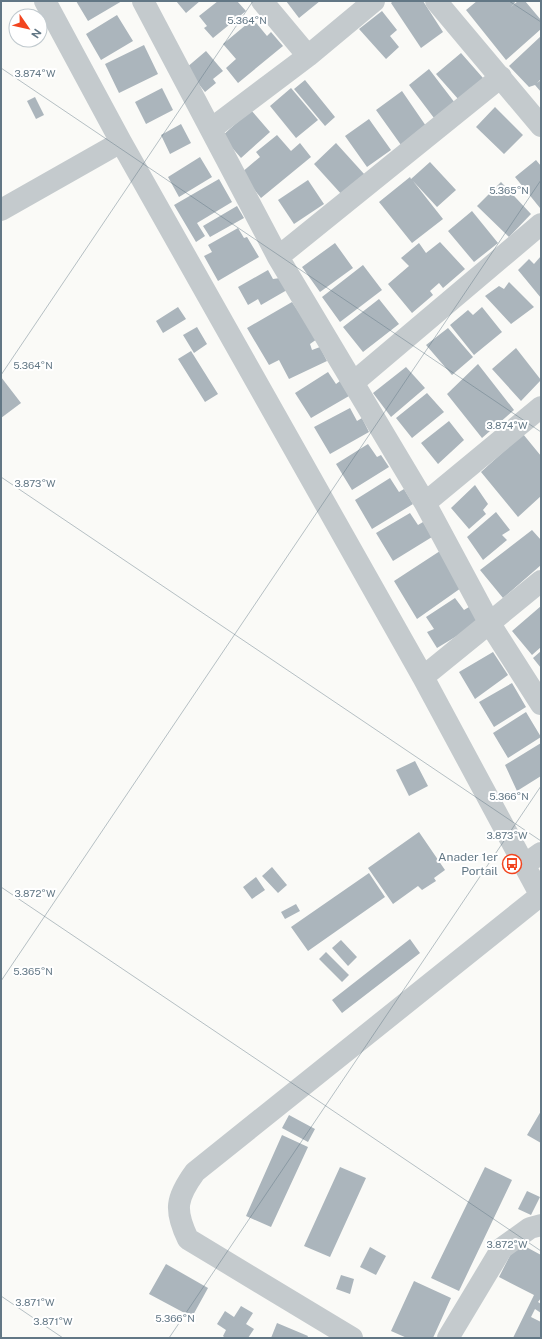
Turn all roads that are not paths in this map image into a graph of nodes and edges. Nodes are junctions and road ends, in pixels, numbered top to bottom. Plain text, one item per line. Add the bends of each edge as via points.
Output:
1 (45, 1) edge
2 (143, 1) edge
3 (262, 1) edge
4 (374, 1) edge
5 (436, 1) edge
6 (308, 56) junction
7 (501, 77) junction
8 (541, 126) edge
9 (211, 129) junction
10 (121, 142) junction
11 (1, 210) edge
12 (541, 224) edge
13 (278, 257) junction
14 (354, 382) junction
15 (541, 406) edge
16 (425, 503) junction
17 (541, 581) edge
18 (490, 624) junction
19 (423, 677) junction
20 (541, 704) edge
21 (533, 859) edge
22 (541, 895) edge
23 (541, 1225) edge
24 (352, 1338) edge
25 (448, 1338) edge

1 - 10 street
2 - 9 street
3 - 6 street
4 - 6 street
5 - 7 street
6 - 9 street
7 - 8 street
7 - 13 street
9 - 13 street
10 - 11 street
10 - 19 street
12 - 14 street
13 - 14 street
14 - 16 street
15 - 16 street
16 - 18 street
17 - 18 street
18 - 19 street
18 - 20 street
19 - 21 street
21 - 22 street
22 - 24 street via 195,1172 184,1188 178,1205 180,1222 188,1239
23 - 25 street via 530,1228 502,1248

